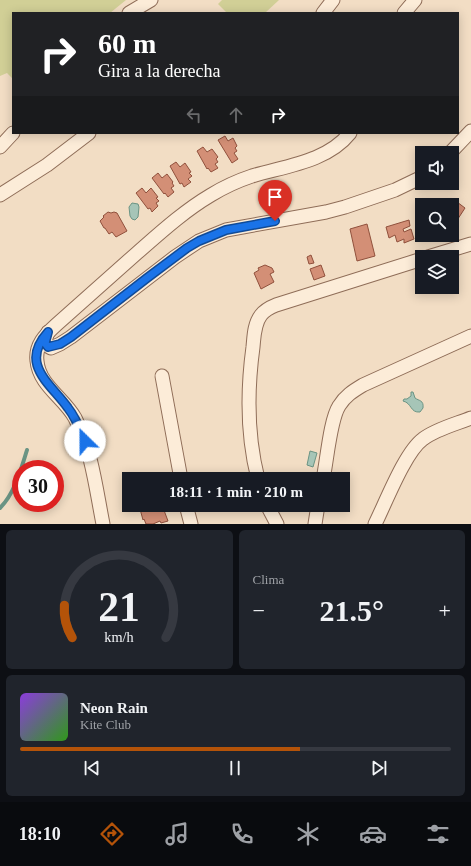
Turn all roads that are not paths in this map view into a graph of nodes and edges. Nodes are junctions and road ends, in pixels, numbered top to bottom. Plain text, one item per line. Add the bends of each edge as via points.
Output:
1 (151, 0) edge
2 (333, 0) edge
3 (415, 0) edge
4 (131, 12) edge
5 (324, 12) edge
6 (405, 12) edge
7 (471, 131) edge
8 (12, 134) edge
9 (88, 134) edge
10 (349, 134) edge
11 (457, 146) edge
12 (0, 147) edge
13 (415, 180) edge
14 (0, 195) edge
15 (471, 244) edge
16 (451, 250) edge
17 (415, 261) edge
18 (48, 332) junction
19 (471, 336) edge
20 (162, 376) dead end
21 (471, 418) edge
22 (180, 472) edge
23 (256, 472) edge
24 (324, 472) edge
25 (188, 512) edge
26 (271, 512) edge
27 (317, 512) edge
28 (103, 524) edge
29 (191, 524) edge
30 (277, 524) edge
31 (314, 524) edge
32 (376, 524) edge

1 - 4 street
2 - 5 street
3 - 6 street
7 - 11 street
8 - 12 street
9 - 14 street via 47,165
10 - 18 street via 344,141 309,160 240,180 199,202 165,228
13 - 18 street via 345,207 245,226 212,235 174,257 60,344 51,348 46,345
15 - 16 street
17 - 23 street via 276,305 261,315 255,332 249,392 250,435
18 - 28 street via 38,348 39,372 75,418 88,452
19 - 24 street via 363,386 345,398 338,407 332,423
20 - 22 street
21 - 32 street via 432,434 417,444 405,463
25 - 29 street
26 - 30 street
27 - 31 street

